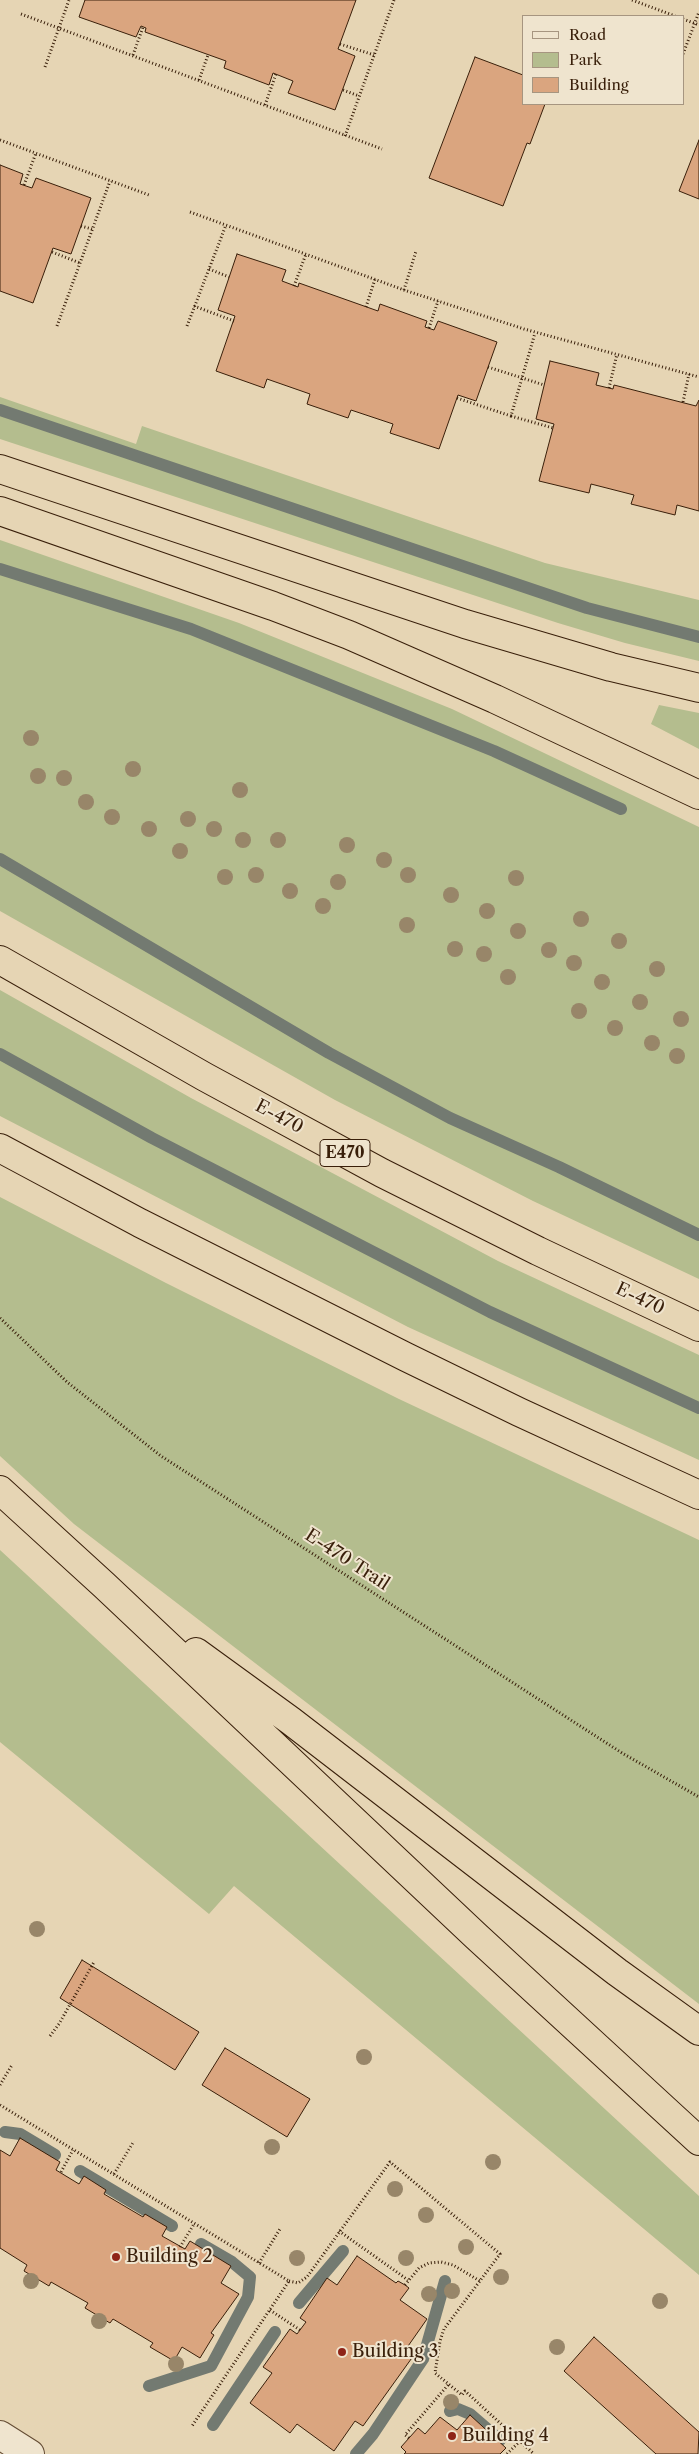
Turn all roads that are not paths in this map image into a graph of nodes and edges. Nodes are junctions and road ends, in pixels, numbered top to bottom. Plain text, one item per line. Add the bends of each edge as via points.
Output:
1 (0, 469) edge
2 (0, 511) edge
3 (699, 688) edge
4 (699, 795) edge
5 (0, 960) edge
6 (0, 1148) edge
7 (699, 1326) edge
8 (0, 1490) edge
9 (699, 1495) edge
10 (104, 1585) junction
11 (699, 2031) edge
12 (699, 2141) edge
13 (0, 2435) edge
14 (30, 2454) edge

1 - 3 highway via 465,624 611,667
2 - 4 highway via 349,635 495,698
5 - 7 highway, E-470 / E470 via 382,1173
6 - 9 highway via 389,1349
8 - 10 highway
10 - 11 highway via 291,1720 617,1972
10 - 12 highway
13 - 14 street

